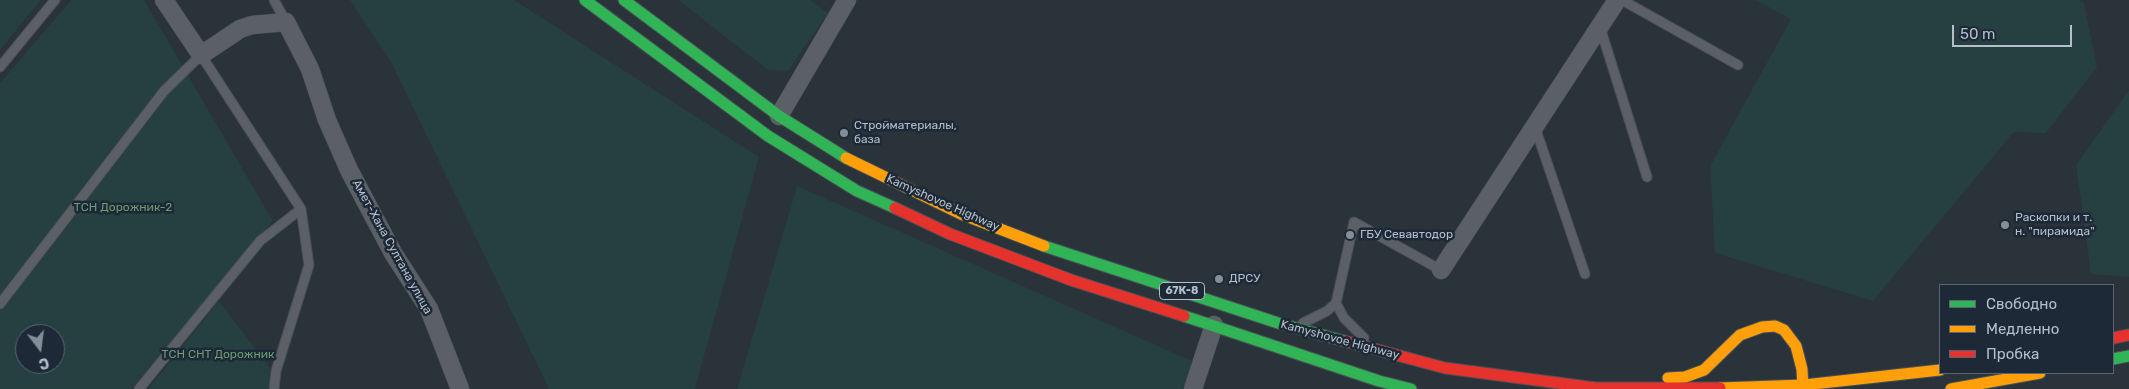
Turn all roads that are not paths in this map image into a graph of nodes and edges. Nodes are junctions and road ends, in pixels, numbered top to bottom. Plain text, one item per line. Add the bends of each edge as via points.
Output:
1 (55, 0) edge
2 (164, 0) edge
3 (274, 0) edge
4 (585, 0) edge
5 (624, 0) edge
6 (847, 0) edge
7 (1617, 0) edge
8 (1622, 0) edge
9 (286, 22) junction
10 (1600, 26) junction
11 (200, 55) junction
12 (1738, 65) dead end
13 (0, 67) edge
14 (779, 116) junction
15 (1535, 127) junction
16 (1647, 177) dead end
17 (301, 209) junction
18 (1441, 270) joint
19 (1585, 274) dead end
20 (1336, 303) junction
21 (0, 304) edge
22 (1214, 325) junction
23 (1294, 327) junction
24 (2129, 335) edge
25 (2114, 338) edge
26 (1377, 350) junction
27 (2129, 356) edge
28 (2114, 359) edge
29 (1939, 370) edge
30 (2034, 374) edge
31 (1804, 387) edge
32 (1596, 388) junction
33 (138, 389) edge
34 (274, 389) edge
35 (460, 389) edge
36 (1193, 389) edge
37 (1411, 389) edge
38 (1951, 389) edge

1 - 13 lane
2 - 11 street
3 - 9 lane
4 - 22 main road, Kamyshovoe Highway / 67К-8 via 768,136 857,191 950,234 1071,280
5 - 14 main road, Kamyshovoe Highway / 67К-8
6 - 14 street
7 - 10 street
8 - 12 lane
9 - 11 street via 252,25
9 - 35 street, Амет-Хана Султана улица via 310,69 327,120 349,170 393,254 428,309
10 - 15 street
10 - 16 lane
11 - 17 lane
11 - 21 lane via 164,91
14 - 23 main road, Kamyshovoe Highway / 67К-8 via 839,156 961,214 1063,253
15 - 18 street
15 - 19 lane
17 - 33 lane via 260,242
17 - 34 lane via 309,265 276,371
18 - 20 lane via 1354,222
20 - 23 lane
20 - 26 lane via 1344,318
22 - 36 street
22 - 37 main road, Kamyshovoe Highway / 67К-8 via 1316,361
23 - 26 main road, Kamyshovoe Highway / 67К-8
24 - 25 main road
26 - 32 main road, Kamyshovoe Highway / 67К-8 via 1445,368
27 - 28 main road
29 - 31 main road, Kamyshovoe Highway / 67К-8
30 - 38 main road
31 - 32 main road, Kamyshovoe Highway / 67К-8
31 - 32 main road via 1794,342 1784,330 1775,326 1740,335 1712,363 1694,375 1612,381

